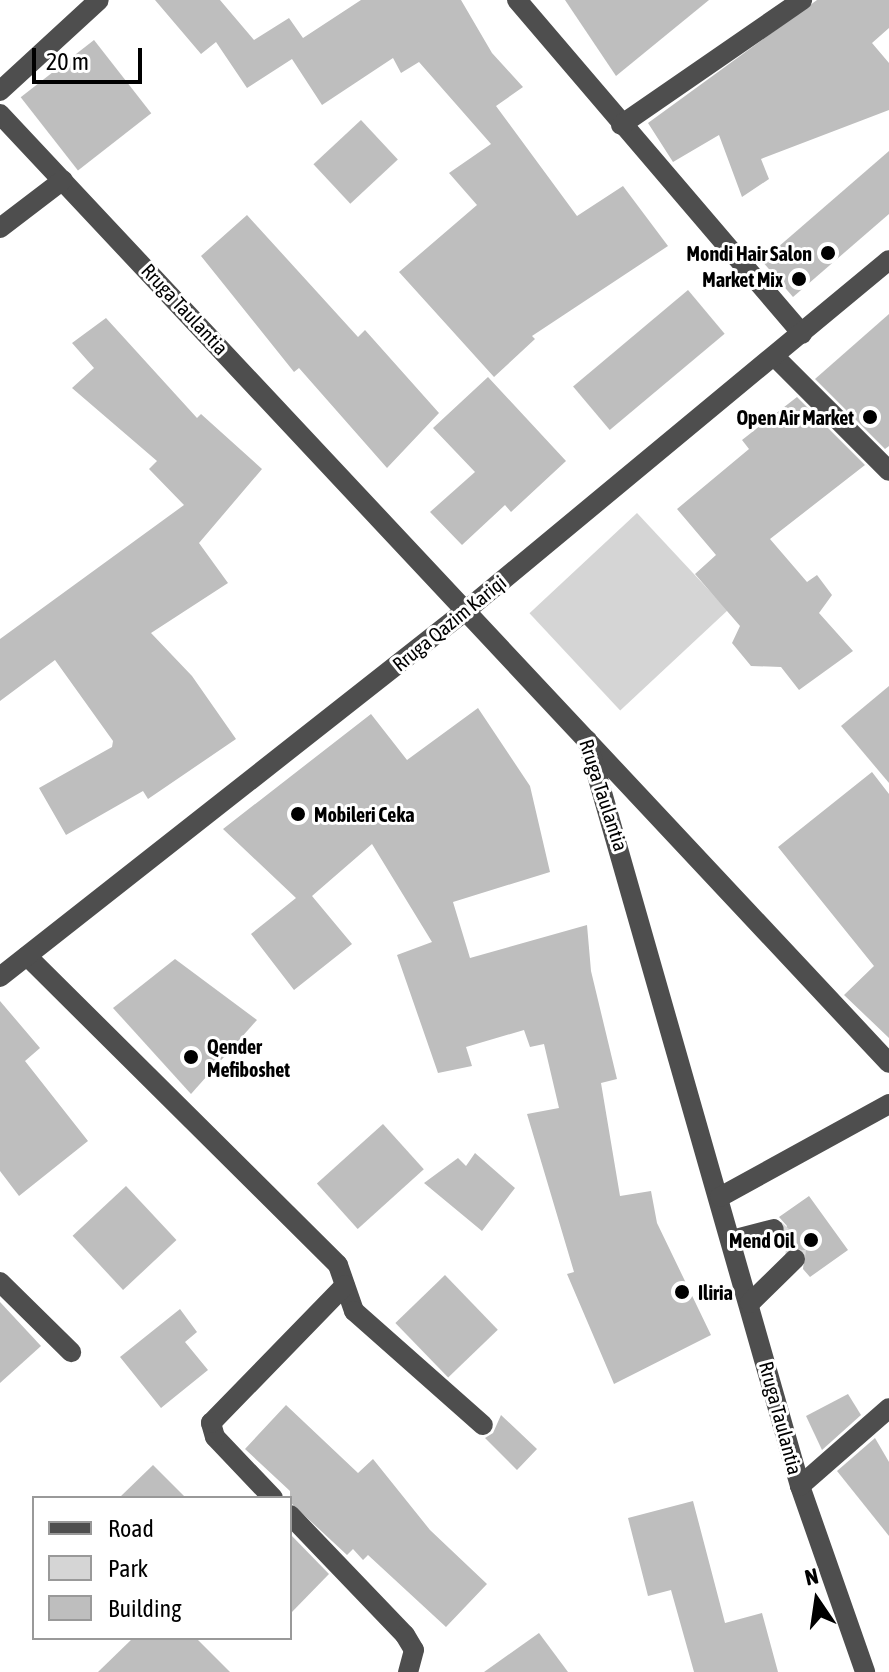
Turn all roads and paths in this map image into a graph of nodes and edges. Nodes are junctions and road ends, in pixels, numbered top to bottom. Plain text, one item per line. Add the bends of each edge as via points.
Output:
1 (99, 0) edge
2 (517, 0) edge
3 (802, 0) edge
4 (0, 91) edge
5 (0, 114) edge
6 (621, 125) junction
7 (63, 180) junction
8 (0, 228) edge
9 (889, 260) edge
10 (802, 334) junction
11 (775, 357) junction
12 (889, 471) edge
13 (469, 608) junction
14 (585, 733) junction
15 (27, 956) junction
16 (0, 977) edge
17 (889, 1063) edge
18 (889, 1104) edge
19 (720, 1197) junction
20 (774, 1229) dead end
21 (732, 1240) junction
22 (795, 1259) dead end
23 (0, 1282) edge
24 (345, 1285) junction
25 (750, 1303) junction
26 (71, 1352) dead end
27 (889, 1408) edge
28 (483, 1425) dead end
29 (800, 1486) junction
30 (271, 1496) edge
31 (292, 1517) edge
32 (408, 1672) edge
33 (865, 1672) edge

1 - 4 street
2 - 6 street
3 - 6 street
5 - 7 street, Rruga Taulantia
6 - 10 street
7 - 8 street
7 - 13 street, Rruga Taulantia
9 - 10 street, Rruga Qazim Kariqi
10 - 11 street, Rruga Qazim Kariqi
11 - 12 street
11 - 13 street, Rruga Qazim Kariqi
13 - 14 street, Rruga Taulantia
13 - 15 street, Rruga Qazim Kariqi
14 - 17 street
14 - 19 street, Rruga Taulantia
15 - 16 street, Rruga Qazim Kariqi
15 - 24 street via 338,1265
18 - 19 street
19 - 21 street, Rruga Taulantia
20 - 21 street
21 - 25 street, Rruga Taulantia
22 - 25 street
23 - 26 street
24 - 28 street via 354,1311
24 - 30 street via 211,1423 215,1437
25 - 29 street, Rruga Taulantia
27 - 29 street
29 - 33 street, Rruga Taulantia via 837,1605
31 - 32 street via 405,1635 414,1650

